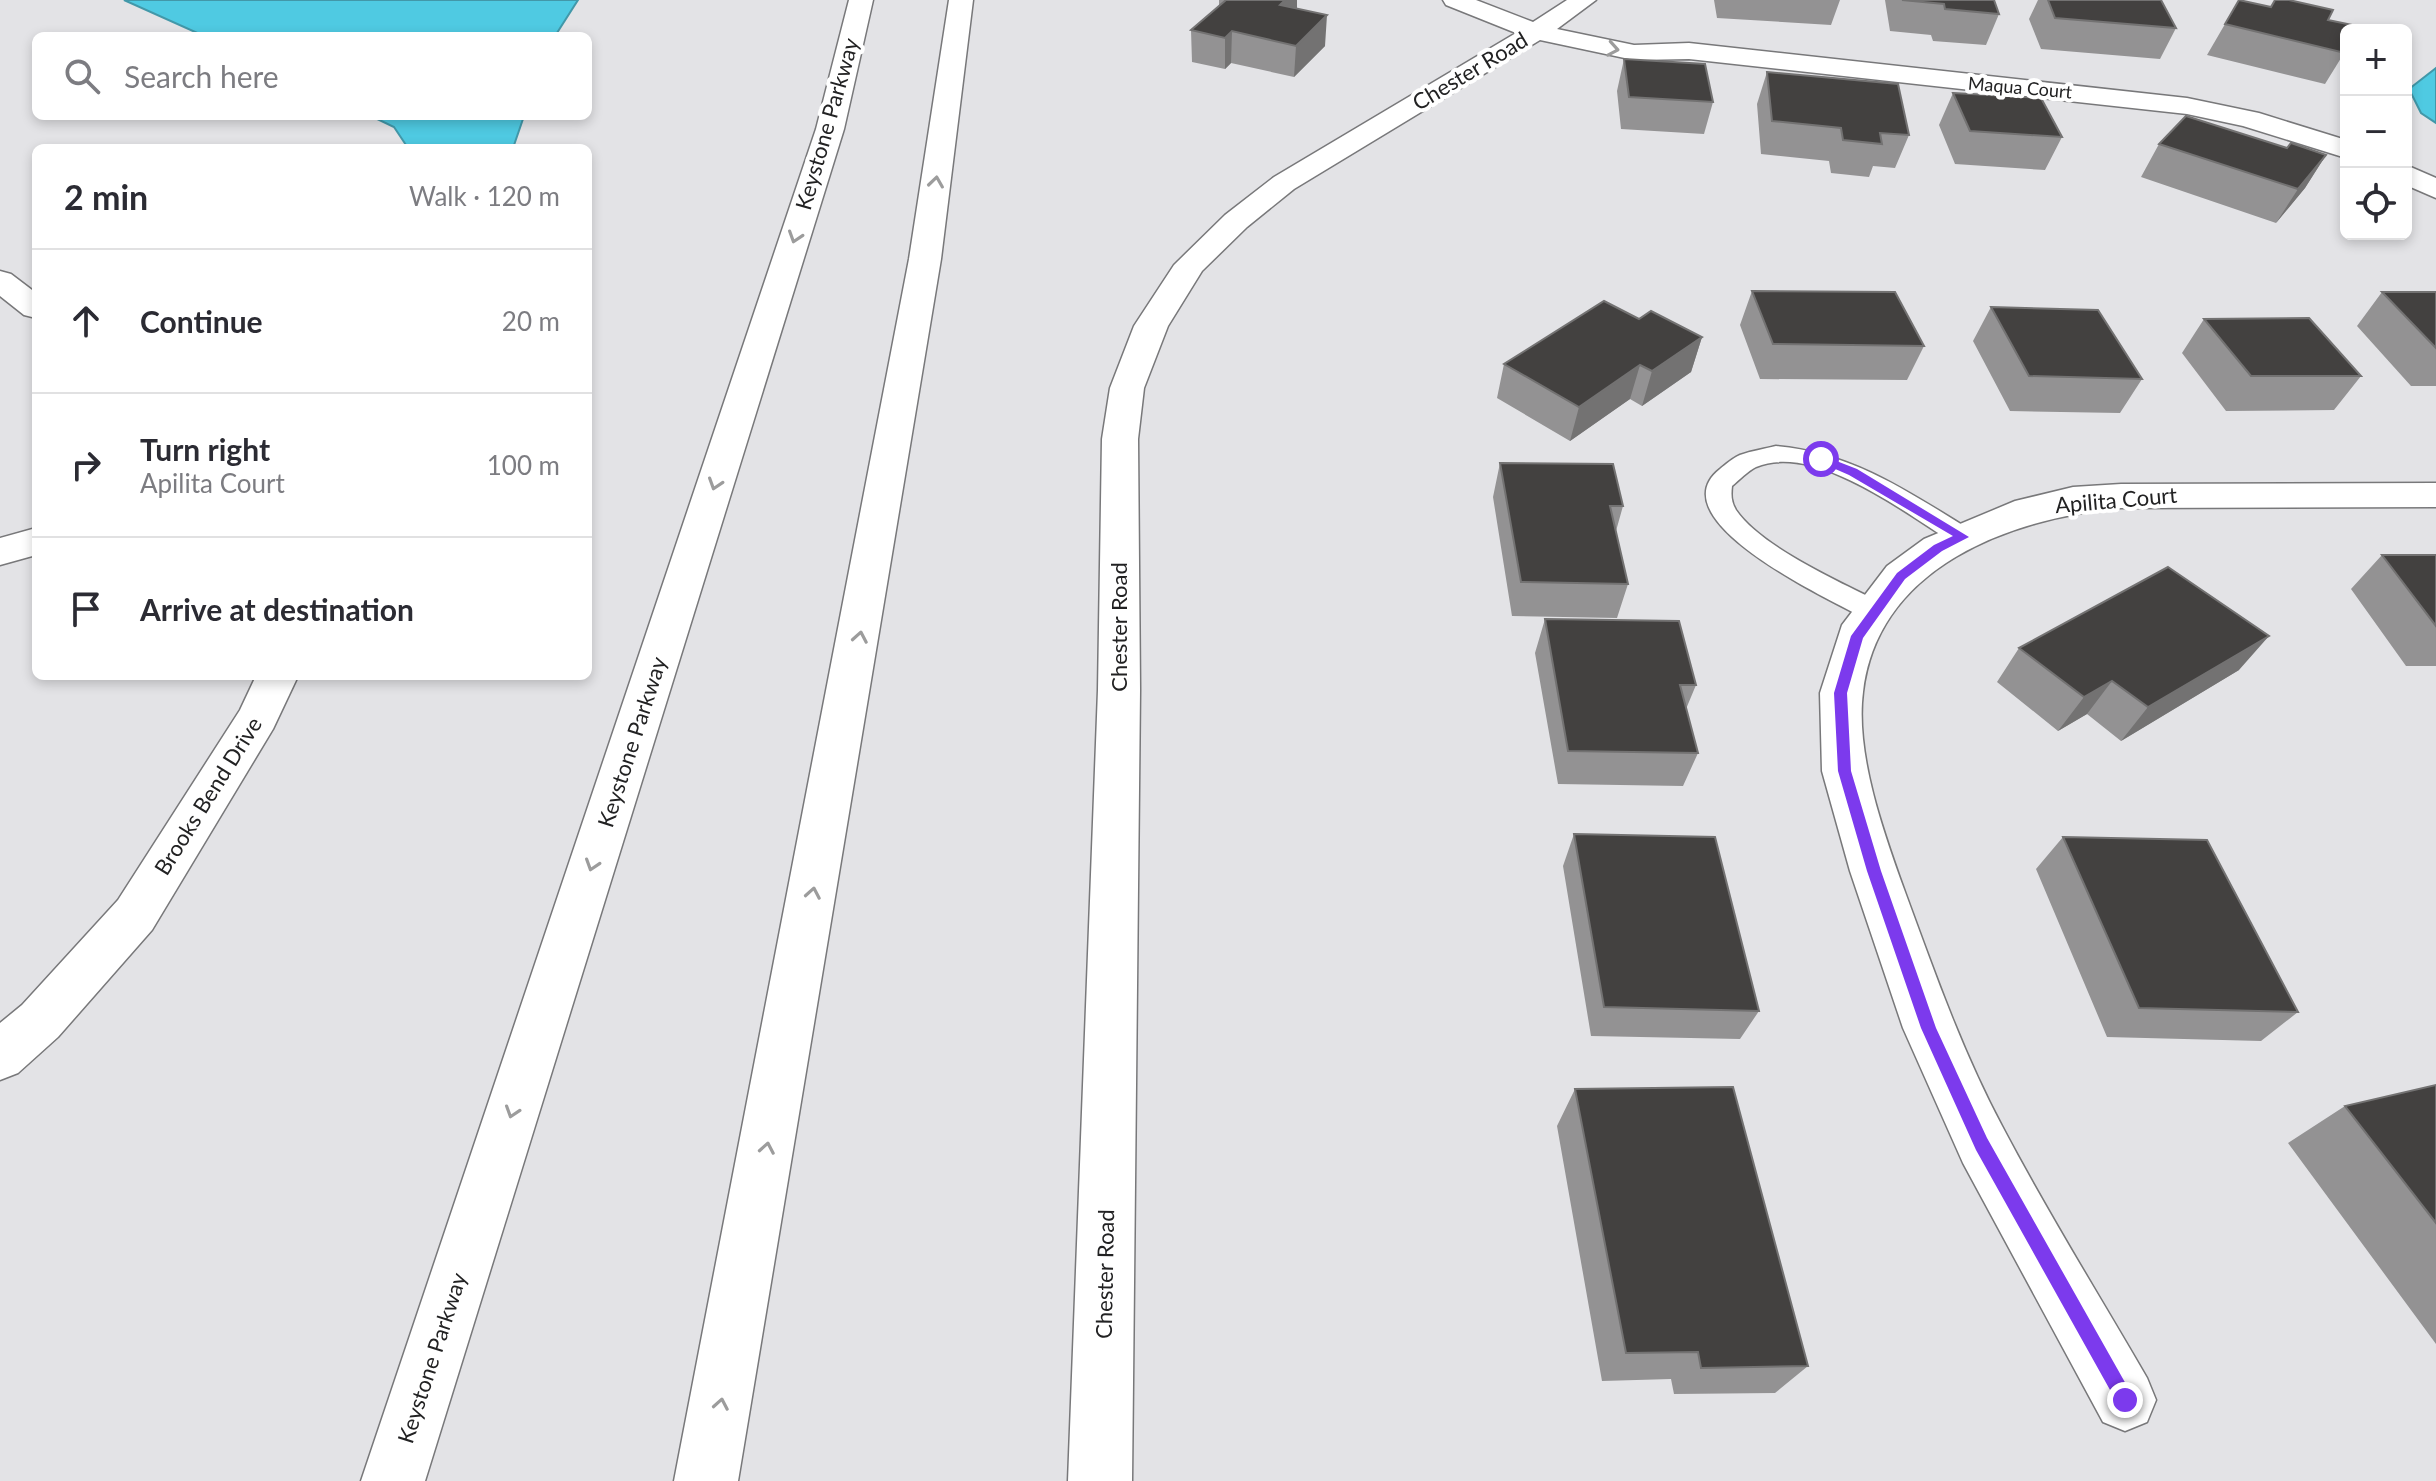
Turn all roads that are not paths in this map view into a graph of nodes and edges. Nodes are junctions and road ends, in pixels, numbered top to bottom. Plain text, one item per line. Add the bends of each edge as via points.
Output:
1 (861, 0) edge
2 (961, 0) edge
3 (1455, 0) edge
4 (1568, 11) edge
5 (1641, 29) dead end
6 (1689, 51) junction
7 (2340, 147) edge
8 (2412, 177) edge
9 (2436, 189) edge
10 (0, 281) edge
11 (32, 305) edge
12 (2436, 495) edge
13 (1963, 537) junction
14 (32, 542) edge
15 (0, 552) edge
16 (1876, 612) junction
17 (275, 680) edge
18 (0, 1056) edge
19 (2125, 1400) dead end
20 (393, 1481) edge
21 (706, 1481) edge
22 (1100, 1481) edge

1 -> 20 main road, Keystone Parkway via 830,129
21 -> 2 main road via 922,275
3 - 4 main road, Maqua Court via 1479,12
4 -> 6 main road, Maqua Court via 1611,49 1669,55
4 - 22 main road, Chester Road via 1284,183 1236,221 1190,265 1151,326 1127,388 1120,439
5 - 6 main road, Maqua Court via 1677,40
6 - 7 main road, Maqua Court via 2187,106
8 - 9 main road
10 - 11 main road
12 - 13 main road, Apilita Court via 2109,497 2028,510
13 - 16 main road, Apilita Court via 1938,548 1901,576
13 - 16 lane via 1853,472 1821,459 1762,454 1732,468 1719,483 1719,504 1735,526 1772,555
14 - 15 main road
16 - 19 main road, Apilita Court via 1857,636 1841,693 1844,771 1874,871 1929,1028 1982,1144
17 - 18 main road, Brooks Bend Drive via 258,717 135,915 40,1021

